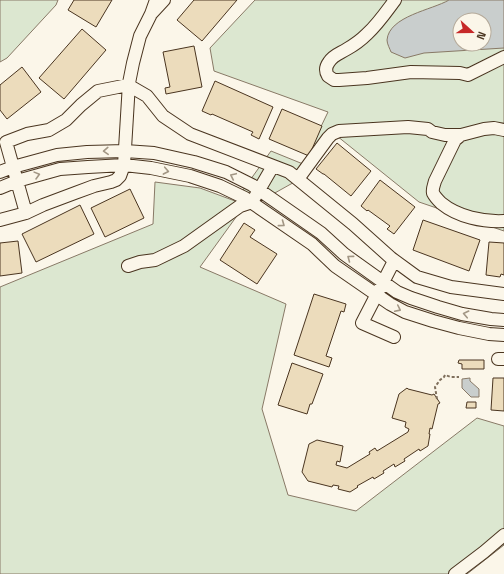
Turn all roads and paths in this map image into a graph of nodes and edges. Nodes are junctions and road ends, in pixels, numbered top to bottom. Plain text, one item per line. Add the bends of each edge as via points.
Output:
1 (156, 0) edge
2 (164, 0) edge
3 (395, 0) edge
4 (151, 14) junction
5 (504, 57) edge
6 (128, 85) junction
7 (504, 130) edge
8 (461, 135) junction
9 (125, 150) junction
10 (124, 165) junction
11 (273, 166) junction
12 (13, 167) junction
13 (0, 172) edge
14 (298, 179) junction
15 (18, 181) junction
16 (0, 188) edge
17 (259, 189) junction
18 (252, 202) junction
19 (26, 213) junction
20 (0, 220) edge
21 (504, 221) edge
22 (394, 261) junction
23 (128, 266) dead end
24 (383, 282) junction
25 (504, 294) edge
26 (376, 295) junction
27 (504, 320) edge
28 (504, 335) edge
29 (394, 337) dead end
30 (459, 377) dead end
31 (437, 399) dead end
32 (504, 535) edge
33 (455, 574) edge

1 - 4 street
2 - 4 street
3 - 5 street via 367,34 330,60 326,70 328,76 339,80 411,72 468,75
4 - 6 street via 140,36
6 - 9 street
6 - 11 street via 147,96 163,116 190,134
6 - 12 street via 98,91 66,120 49,130 27,134 6,142
7 - 8 street via 484,129
8 - 14 street via 445,135 428,129 408,127 339,131 328,138
8 - 21 street via 455,140 435,181 435,196 459,214
9 - 10 street
9 -> 12 street via 58,155
17 -> 9 street via 226,172 194,162
15 -> 10 street via 60,169
10 -> 18 street via 190,176 220,186
10 - 19 street via 116,180 81,190
11 - 14 street via 289,172
11 - 17 street
12 - 13 street
12 - 15 street
14 - 22 street
15 - 16 street
15 - 19 street
17 - 18 street
24 -> 17 street
18 - 23 street via 240,206 184,246 154,260
18 -> 26 street via 312,244 335,266
19 - 20 street
22 - 24 street
22 - 25 street via 424,279 451,287
24 - 26 street
27 -> 24 street via 462,314 438,307 397,292
26 -> 28 street via 405,312 433,321
26 - 29 street via 362,323
30 - 31 path via 445,375 435,387
32 - 33 street

